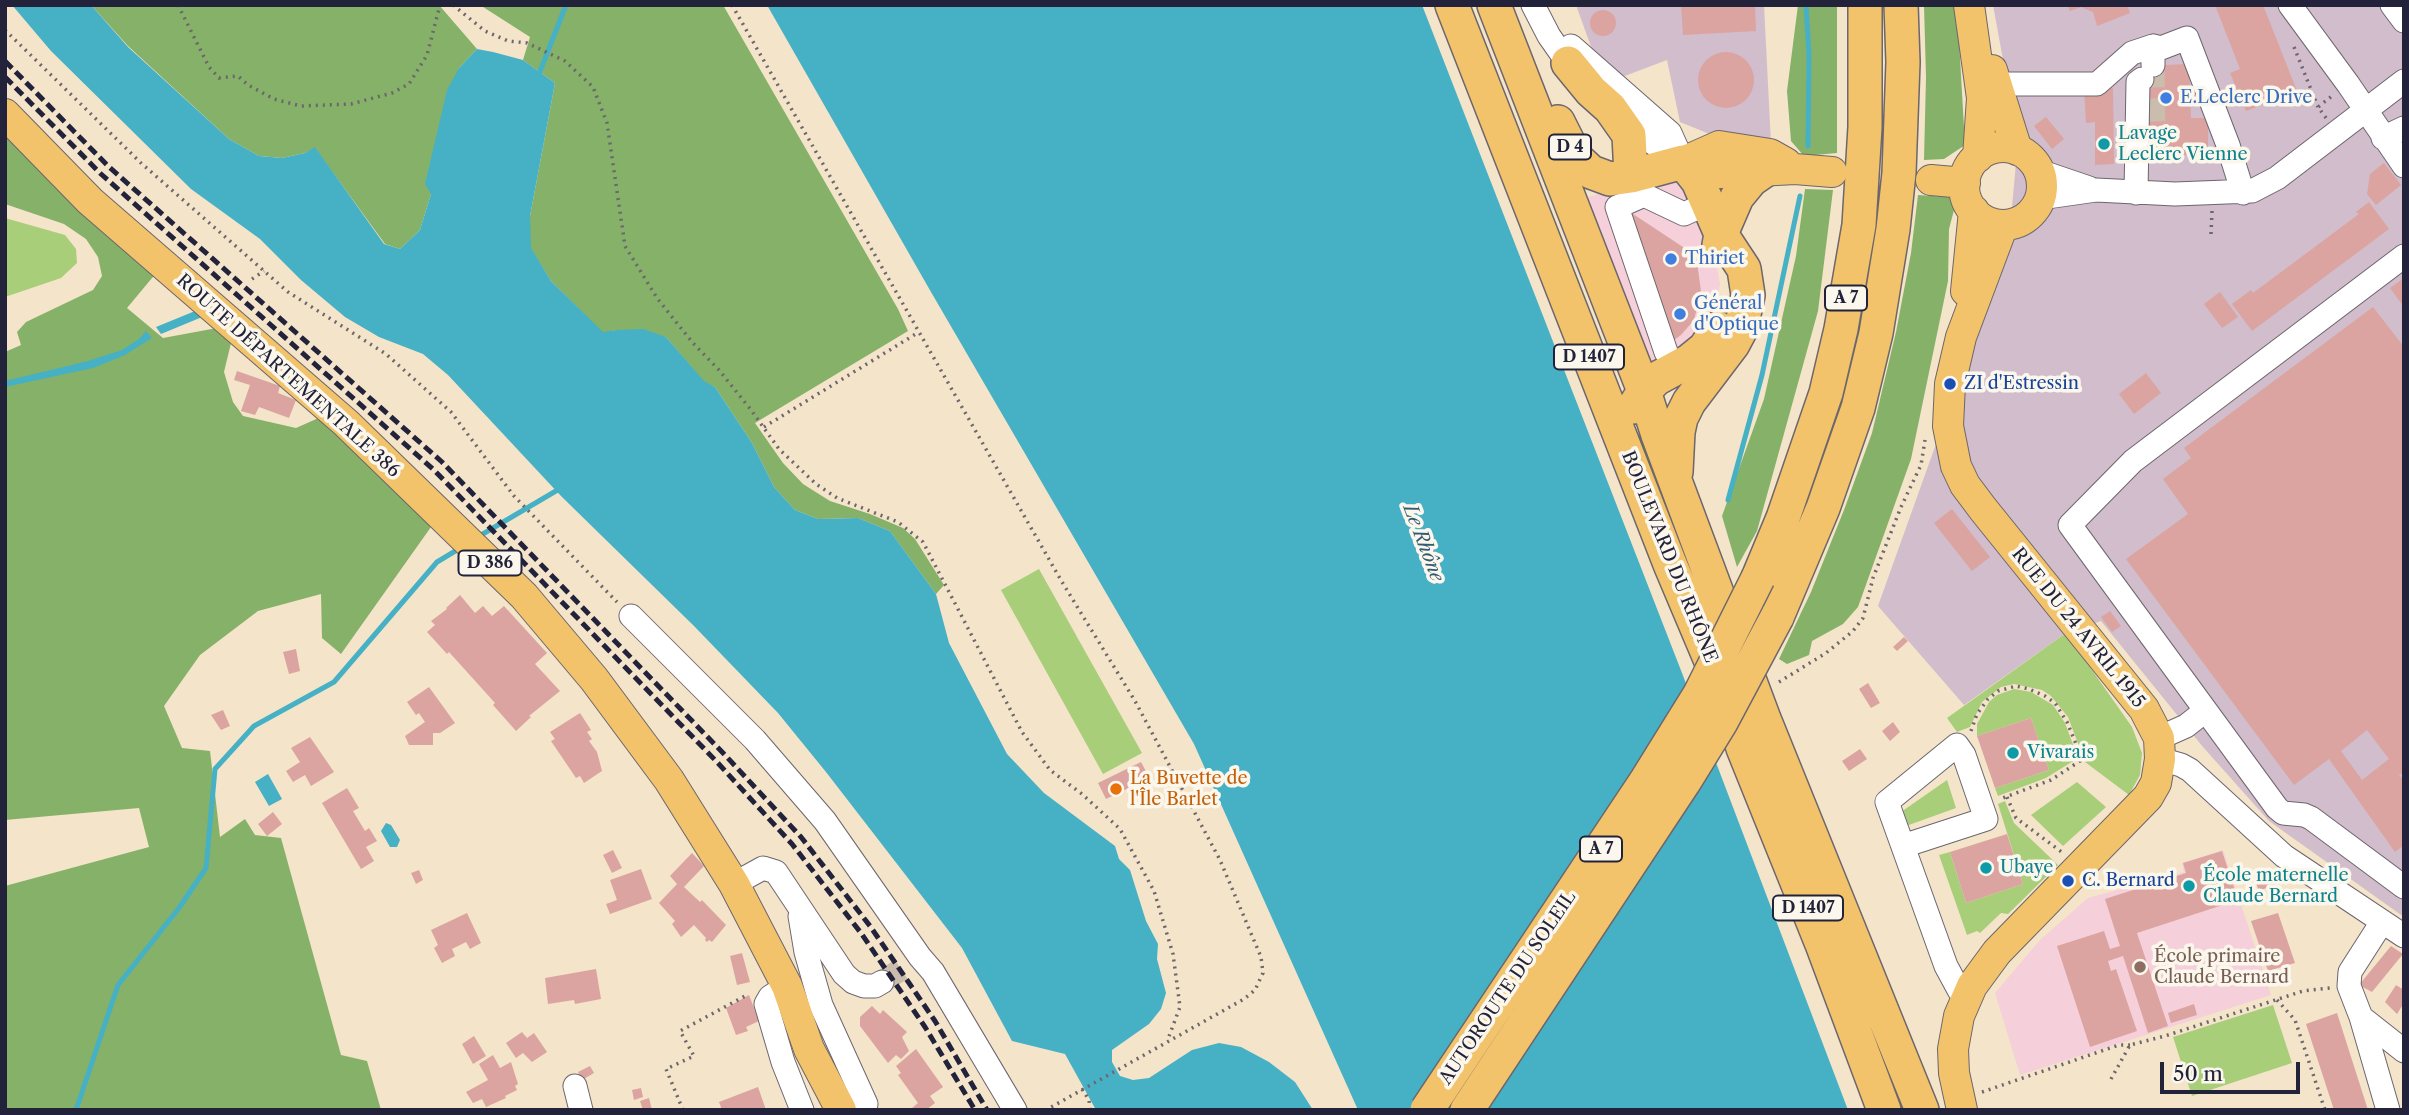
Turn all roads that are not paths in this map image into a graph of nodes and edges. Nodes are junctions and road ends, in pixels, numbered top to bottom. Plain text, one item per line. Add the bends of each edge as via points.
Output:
1 (1452, 5) edge
2 (1473, 5) edge
3 (1494, 5) edge
4 (1533, 5) edge
5 (1865, 5) edge
6 (1901, 5) edge
7 (1970, 5) edge
8 (2290, 5) edge
9 (2392, 5) edge
10 (2404, 21) edge
11 (1549, 36) junction
12 (1507, 37) junction
13 (1568, 63) junction
14 (2149, 63) junction
15 (2404, 81) edge
16 (1996, 84) junction
17 (2364, 111) junction
18 (5, 114) edge
19 (2394, 133) edge
20 (2017, 150) junction
21 (1683, 162) junction
22 (2404, 166) edge
23 (1779, 170) junction
24 (1971, 170) junction
25 (1832, 172) dead end
26 (1931, 180) dead end
27 (1636, 186) junction
28 (2136, 192) junction
29 (2243, 192) junction
30 (2042, 194) junction
31 (1708, 203) junction
32 (1974, 211) junction
33 (2013, 228) junction
34 (1721, 234) junction
35 (2404, 256) edge
36 (1961, 337) junction
37 (1666, 352) dead end
38 (1709, 373) junction
39 (1644, 391) junction
40 (1676, 479) junction
41 (631, 616) road end
42 (1730, 706) junction
43 (2205, 710) junction
44 (2160, 749) junction
45 (1903, 846) junction
46 (734, 884) junction
47 (2404, 887) edge
48 (799, 906) junction
49 (2382, 922) junction
50 (2404, 936) edge
51 (882, 982) tunnel mouth
52 (778, 992) junction
53 (1966, 997) junction
54 (2361, 1017) junction
55 (2404, 1051) edge
56 (575, 1086) dead end
57 (1966, 1103) edge
58 (853, 1107) edge
59 (581, 1110) edge
60 (802, 1110) edge
61 (1015, 1110) edge
62 (1427, 1110) edge
63 (1467, 1110) edge
64 (1884, 1110) edge
65 (1922, 1110) edge
66 (2388, 1110) edge

1 - 42 highway, BOULEVARD DU RHÔNE / D 1407
2 - 39 highway via 1611,361 1624,385
3 - 12 highway, BOULEVARD DU RHÔNE / D 1407
4 - 11 street
5 - 62 highway, AUTOROUTE DU SOLEIL / A 7, bridge via 1859,225 1826,393 1783,518 1737,624 1693,705
6 - 63 highway, AUTOROUTE DU SOLEIL / A 7, bridge via 1903,62 1893,229 1858,408 1818,519 1777,617 1721,722
7 - 16 main road
7 - 24 main road via 1983,98
8 - 17 street
9 - 10 street
11 - 13 street
11 - 21 street via 1571,46 1670,133
12 - 27 highway, D 4 via 1531,62 1576,158 1591,172
12 - 39 highway, BOULEVARD DU RHÔNE / D 1407
13 - 21 street via 1628,112 1653,143
13 - 27 highway via 1611,107 1629,135
14 - 16 street via 2132,53 2097,84
14 - 28 street via 2138,82
14 - 29 street via 2161,48 2187,38
15 - 17 street
16 - 20 main road
17 - 19 street
17 - 29 street via 2277,178
18 - 46 main road, ROUTE DÉPARTEMENTALE 386 / D 386 via 90,201 346,423 524,596 658,764
19 - 22 street
20 - 24 main road via 1985,152
20 - 30 main road via 2030,158
21 - 23 main road, D 4 via 1719,146 1770,154
21 - 27 highway, D 4
21 - 31 highway
23 - 25 main road, D 4
23 - 34 highway via 1751,180 1737,197
24 - 26 main road
24 - 32 main road via 1966,196
27 - 31 street via 1644,195 1684,214
27 - 37 street via 1617,206
28 - 29 street
28 - 30 street
30 - 33 main road via 2035,208
31 - 34 highway
32 - 33 main road via 1988,222
32 - 36 main road, RUE DU 24 AVRIL 1915
33 - 36 main road, RUE DU 24 AVRIL 1915
34 - 38 highway via 1744,269 1748,295 1741,329
34 - 39 highway via 1727,290 1716,333 1689,361
35 - 43 street via 2133,461 2070,525
36 - 44 main road, RUE DU 24 AVRIL 1915 via 1950,384 1948,426 1960,476 2144,709
38 - 39 highway via 1669,392
38 - 40 highway via 1681,418
39 - 40 highway, BOULEVARD DU RHÔNE / D 1407
39 - 42 highway via 1632,411 1631,429 1683,554
40 - 65 highway, BOULEVARD DU RHÔNE / D 1407 via 1772,740
41 - 61 street via 755,740 825,821 913,962 933,972 954,1003
42 - 64 highway, BOULEVARD DU RHÔNE / D 1407
43 - 44 street
43 - 47 street via 2283,813 2312,818
44 - 49 street via 2190,770 2284,856
44 - 53 main road via 2156,783 2148,797 1997,953
45 - 45 street via 1986,819 1965,755 1957,745 1887,802
45 - 53 street via 1946,967
46 - 48 street via 763,868 772,869
46 - 52 main road, ROUTE DÉPARTEMENTALE 386 / D 386
48 - 51 street via 844,974 864,986
48 - 58 street via 806,953
49 - 50 street
49 - 54 street via 2350,972 2349,986
52 - 58 main road, ROUTE DÉPARTEMENTALE 386 / D 386 via 809,1049
52 - 60 street via 766,1004
53 - 57 main road via 1953,1049 1954,1073
54 - 55 street
54 - 66 street
56 - 59 street

